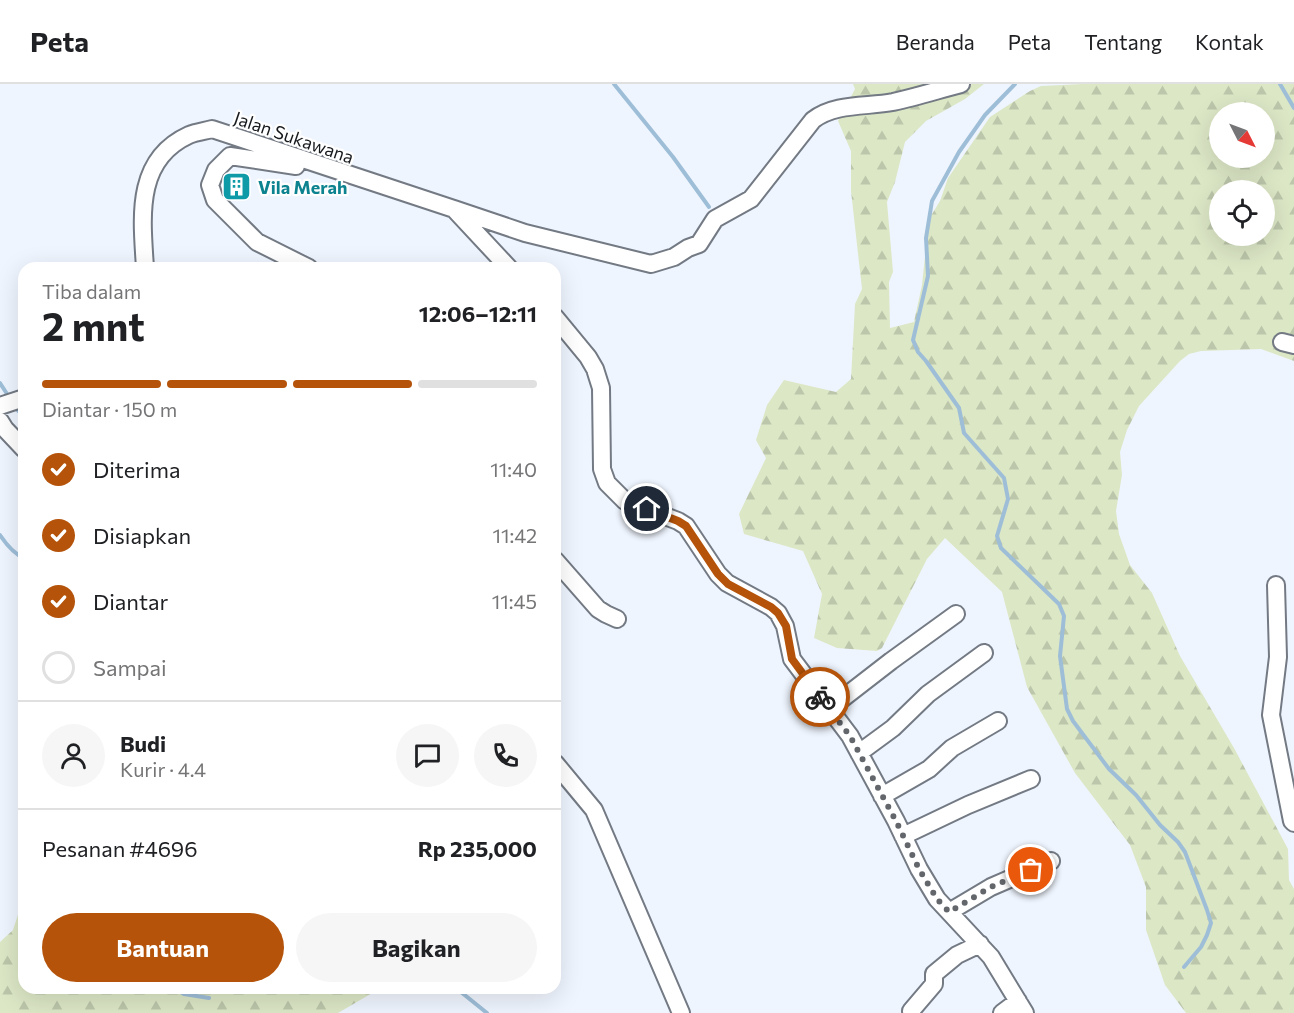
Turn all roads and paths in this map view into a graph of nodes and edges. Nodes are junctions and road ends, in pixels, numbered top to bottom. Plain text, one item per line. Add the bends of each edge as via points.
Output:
1 (961, 84) edge
2 (338, 172) junction
3 (454, 209) junction
4 (145, 262) edge
5 (297, 262) edge
6 (503, 262) edge
7 (561, 324) edge
8 (18, 400) edge
9 (0, 406) edge
10 (0, 421) edge
11 (18, 443) edge
12 (561, 567) edge
13 (1276, 585) dead end
14 (956, 614) dead end
15 (617, 619) dead end
16 (984, 652) dead end
17 (832, 713) junction
18 (998, 722) dead end
19 (859, 753) junction
20 (561, 770) edge
21 (1031, 779) dead end
22 (882, 796) junction
23 (1294, 823) edge
24 (903, 836) junction
25 (1051, 861) dead end
26 (949, 912) junction
27 (980, 944) junction
28 (1021, 1007) edge
29 (910, 1011) dead end
30 (681, 1013) edge
31 (1002, 1013) edge

1 - 3 street via 893,102 822,113 751,199 715,219 699,244 651,264 525,233
2 - 3 street, Jalan Sukawana
2 - 4 street, Jalan Sukawana via 212,129 190,134 154,167 144,192
2 - 5 street via 230,156 216,171 210,185 215,200 257,242
3 - 6 street, Jalan Sukawana
7 - 17 street via 588,357 601,388 602,469 607,483 625,501 686,526 728,584 778,613 786,626 792,659
8 - 9 street
10 - 11 street
12 - 15 street via 598,609
13 - 23 street via 1278,657 1271,715
14 - 17 street via 891,661
16 - 19 street
17 - 19 street
18 - 22 street
19 - 22 street
20 - 30 street via 594,810
21 - 24 street
22 - 24 street
24 - 26 street via 937,899
25 - 26 street via 991,887
26 - 27 street
27 - 28 street
27 - 29 street via 957,955 934,974 934,984
28 - 31 street

